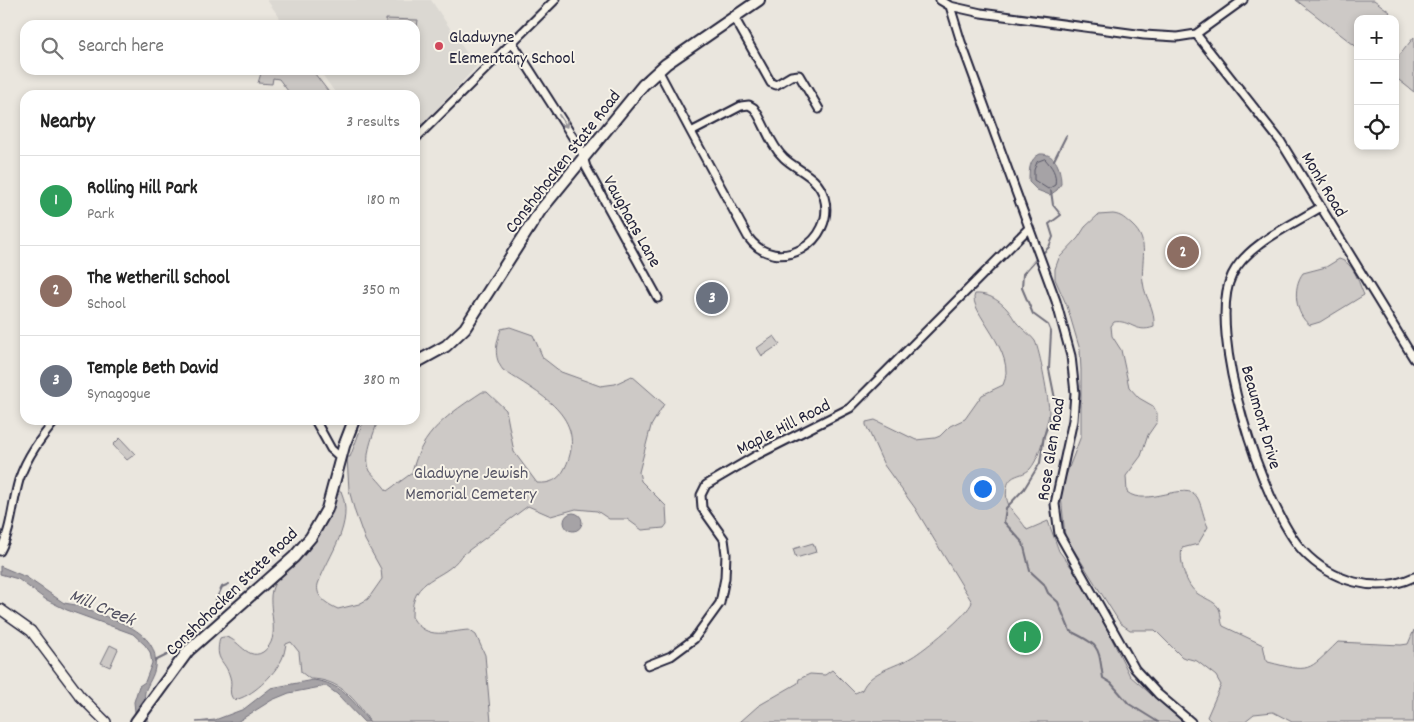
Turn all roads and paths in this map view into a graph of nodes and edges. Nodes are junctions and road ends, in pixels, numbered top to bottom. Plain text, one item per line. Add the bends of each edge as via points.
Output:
1 (554, 0) edge
2 (759, 0) edge
3 (940, 0) edge
4 (1243, 0) edge
5 (950, 6) junction
6 (734, 17) junction
7 (1196, 34) junction
8 (512, 42) junction
9 (658, 70) junction
10 (819, 109) dead end
11 (691, 132) junction
12 (420, 134) edge
13 (584, 157) junction
14 (1321, 207) junction
15 (1029, 228) junction
16 (658, 298) dead end
17 (1412, 350) edge
18 (1414, 358) edge
19 (420, 360) edge
20 (52, 425) edge
21 (318, 425) edge
22 (352, 425) edge
23 (340, 458) junction
24 (0, 552) edge
25 (1414, 577) edge
26 (0, 609) edge
27 (648, 665) dead end
28 (137, 721) edge
29 (106, 722) edge
30 (1191, 722) edge

1 - 8 street
2 - 6 main road, Conshohocken State Road
3 - 5 street
4 - 7 street
5 - 7 street via 1144,35 1177,37
5 - 15 street, Rose Glen Road
6 - 9 main road, Conshohocken State Road
6 - 10 street via 771,84 799,75
7 - 14 street, Monk Road via 1281,142
8 - 12 street
8 -> 13 street, Vaughans Lane
9 - 11 street
9 - 13 main road, Conshohocken State Road via 635,93
11 - 11 street via 738,107 747,105 754,108 781,155 813,179 823,192 825,219 815,238 800,250 786,255 771,254 758,248 748,237
13 - 16 street, Vaughans Lane via 586,167
13 - 19 main road, Conshohocken State Road via 540,211 465,328 446,346
14 - 17 street, Monk Road
14 - 25 street, Beaumont Drive via 1254,248 1231,276 1225,317 1239,401 1251,446 1271,495 1285,525 1303,551 1330,572 1353,582 1383,585
15 - 27 street, Maple Hill Road via 850,408 706,485 701,495 702,508 724,539 726,554 720,603 694,638 672,656
15 - 30 street, Rose Glen Road via 1065,330 1074,377 1073,420 1055,504 1059,534 1135,669
17 - 18 street, Monk Road
20 - 24 street via 25,464
21 - 23 street
22 - 23 main road, Conshohocken State Road
23 - 28 main road, Conshohocken State Road via 327,509 311,537 294,557 195,644
26 - 29 street via 31,631 76,691

